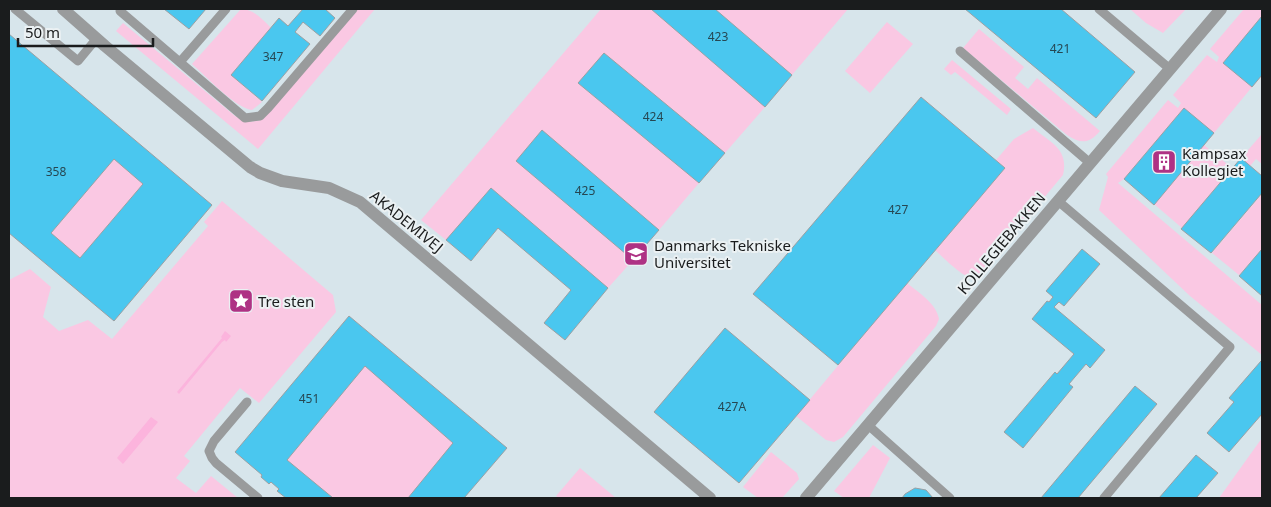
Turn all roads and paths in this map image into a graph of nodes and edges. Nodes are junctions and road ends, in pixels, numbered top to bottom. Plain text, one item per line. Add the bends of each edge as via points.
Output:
1 (15, 9) edge
2 (64, 9) edge
3 (226, 9) edge
4 (353, 9) edge
5 (1099, 9) edge
6 (1221, 9) edge
7 (120, 11) dead end
8 (97, 38) junction
9 (960, 51) dead end
10 (180, 62) junction
11 (1170, 68) junction
12 (1090, 163) junction
13 (1058, 201) junction
14 (247, 402) dead end
15 (868, 425) junction
16 (258, 498) edge
17 (710, 498) edge
18 (806, 498) edge
19 (950, 498) edge
20 (1104, 498) edge

1 - 8 lane via 78,61
2 - 8 street, AKADEMIVEJ
3 - 10 lane
4 - 10 lane via 260,116 246,118
5 - 11 lane
6 - 11 street, KOLLEGIEBAKKEN
7 - 10 lane
8 - 17 street, AKADEMIVEJ via 250,167 282,181 330,188 360,202
9 - 12 lane
11 - 12 street, KOLLEGIEBAKKEN
12 - 13 street, KOLLEGIEBAKKEN
13 - 15 street, KOLLEGIEBAKKEN
13 - 20 lane via 1230,347
14 - 16 lane via 209,451 216,462
15 - 18 street, KOLLEGIEBAKKEN
15 - 19 lane

